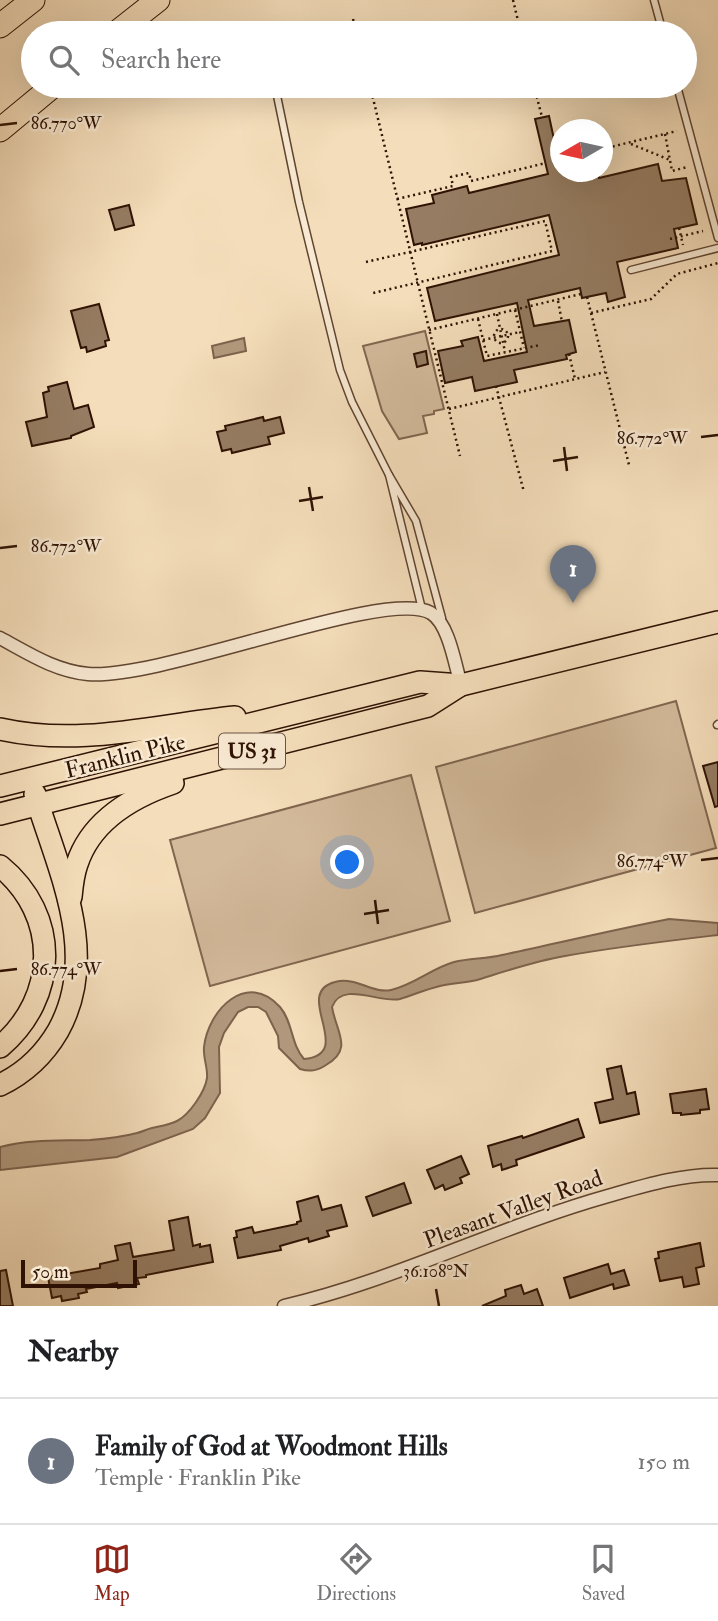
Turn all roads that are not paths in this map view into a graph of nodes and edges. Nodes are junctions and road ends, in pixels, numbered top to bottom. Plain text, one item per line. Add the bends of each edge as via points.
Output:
1 (33, 0) edge
2 (158, 0) edge
3 (654, 0) edge
4 (131, 21) edge
5 (660, 21) edge
6 (0, 26) edge
7 (39, 98) edge
8 (277, 98) edge
9 (680, 98) edge
10 (0, 130) edge
11 (718, 238) edge
12 (718, 248) edge
13 (631, 270) dead end
14 (390, 475) junction
15 (422, 608) junction
16 (718, 622) edge
17 (443, 623) junction
18 (0, 638) edge
19 (460, 685) junction
20 (317, 708) junction
21 (0, 729) edge
22 (323, 733) junction
23 (30, 779) junction
24 (0, 786) edge
25 (38, 805) junction
26 (0, 814) edge
27 (0, 866) edge
28 (70, 902) junction
29 (0, 1046) edge
30 (0, 1085) edge
31 (718, 1175) edge
32 (284, 1306) edge

1 - 6 highway
2 - 4 highway
3 - 5 lane
7 - 10 highway
8 - 14 lane via 340,370
9 - 11 lane
12 - 13 lane
14 - 15 lane
14 - 17 lane via 416,522
15 - 17 street
15 - 18 street via 363,613 117,674 63,670
16 - 19 main road, Franklin Pike / US 31
17 - 19 street
19 - 20 main road, Franklin Pike / US 31 via 420,682
19 - 22 main road, Franklin Pike / US 31 via 428,706
20 - 21 main road via 96,736 42,736
20 - 23 main road, Franklin Pike / US 31
22 - 25 main road, Franklin Pike / US 31
22 - 28 main road via 163,787 120,808 79,856
23 - 24 main road, Franklin Pike / US 31
23 - 25 main road
25 - 26 main road, Franklin Pike / US 31
25 - 28 main road
27 - 29 main road via 34,907 45,962 28,1017
28 - 30 main road via 77,971 69,1006 34,1063
31 - 32 street, Pleasant Valley Road via 639,1187 577,1205 405,1271

